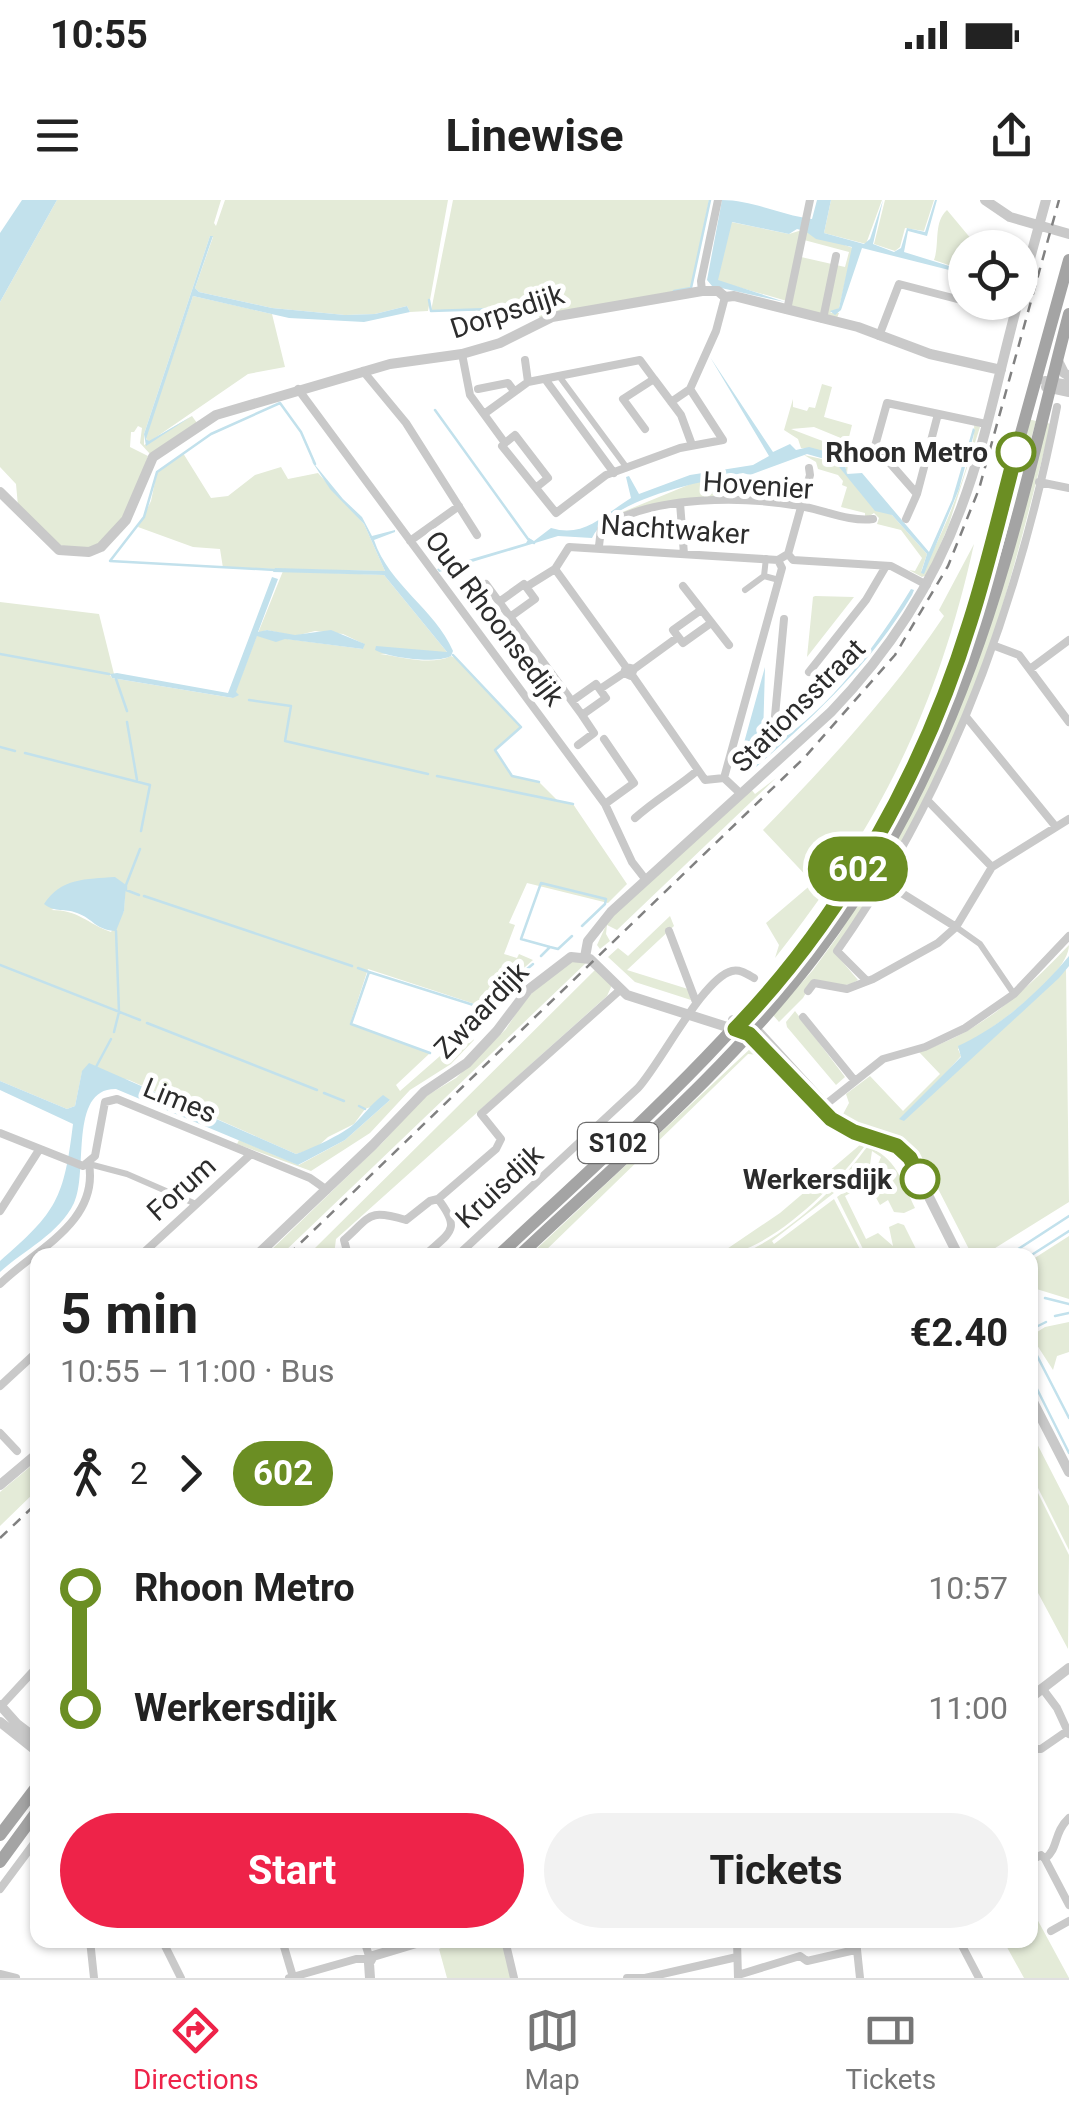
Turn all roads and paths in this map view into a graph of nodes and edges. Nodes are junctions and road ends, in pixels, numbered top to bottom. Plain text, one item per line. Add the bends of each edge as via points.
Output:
1 (718, 200) edge
2 (810, 200) edge
3 (985, 200) edge
4 (1046, 200) edge
5 (1038, 230) edge
6 (1069, 234) edge
7 (836, 256) dead end
8 (1069, 260) edge
9 (702, 291) junction
10 (725, 298) junction
11 (948, 298) edge
12 (787, 310) junction
13 (1069, 314) edge
14 (823, 319) junction
15 (1013, 320) edge
16 (879, 336) junction
17 (462, 354) junction
18 (1057, 359) junction
19 (525, 360) dead end
20 (1001, 370) junction
21 (362, 371) junction
22 (559, 376) junction
23 (1069, 376) edge
24 (545, 379) junction
25 (654, 379) junction
26 (528, 382) junction
27 (1045, 384) junction
28 (478, 388) dead end
29 (298, 389) junction
30 (690, 389) junction
31 (1069, 389) edge
32 (514, 392) junction
33 (672, 402) junction
34 (1057, 407) dead end
35 (484, 414) junction
36 (938, 414) junction
37 (986, 424) junction
38 (645, 429) dead end
39 (505, 443) junction
40 (692, 446) junction
41 (627, 468) junction
42 (809, 468) dead end
43 (614, 473) junction
44 (1039, 482) junction
45 (538, 486) junction
46 (1069, 488) edge
47 (0, 492) edge
48 (918, 494) junction
49 (680, 504) junction
50 (459, 506) junction
51 (801, 506) junction
52 (873, 519) dead end
53 (906, 519) dead end
54 (477, 535) dead end
55 (410, 542) junction
56 (599, 546) junction
57 (684, 554) junction
58 (790, 557) junction
59 (766, 558) junction
60 (780, 564) junction
61 (886, 566) junction
62 (556, 568) junction
63 (764, 576) junction
64 (779, 580) junction
65 (486, 584) dead end
66 (683, 586) dead end
67 (926, 586) junction
68 (526, 587) junction
69 (745, 590) dead end
70 (498, 602) junction
71 (701, 610) junction
72 (510, 617) junction
73 (784, 618) dead end
74 (710, 623) junction
75 (678, 637) junction
76 (1069, 640) edge
77 (729, 645) dead end
78 (994, 646) junction
79 (760, 653) junction
80 (780, 658) junction
81 (1030, 669) junction
82 (629, 671) junction
83 (809, 672) dead end
84 (600, 688) junction
85 (572, 702) junction
86 (582, 716) junction
87 (775, 716) dead end
88 (967, 718) junction
89 (1069, 722) edge
90 (604, 739) dead end
91 (578, 745) dead end
92 (698, 770) junction
93 (724, 778) junction
94 (740, 794) junction
95 (929, 802) junction
96 (605, 804) junction
97 (635, 818) dead end
98 (1069, 819) edge
99 (1056, 827) junction
100 (992, 867) junction
101 (646, 880) junction
102 (884, 882) junction
103 (956, 927) junction
104 (669, 931) dead end
105 (1069, 936) edge
106 (581, 956) junction
107 (754, 978) dead end
108 (866, 980) junction
109 (620, 990) junction
110 (808, 992) dead end
111 (1014, 994) junction
112 (695, 1003) junction
113 (687, 1016) junction
114 (804, 1017) dead end
115 (745, 1029) junction
116 (855, 1082) junction
117 (823, 1107) junction
118 (0, 1133) edge
119 (39, 1150) junction
120 (252, 1154) junction
121 (86, 1165) junction
122 (327, 1190) junction
123 (438, 1200) junction
124 (196, 1204) junction
125 (0, 1211) edge
126 (42, 1248) edge
127 (149, 1248) edge
128 (265, 1248) edge
129 (346, 1248) edge
130 (432, 1248) edge
131 (466, 1248) edge
132 (507, 1248) edge
133 (527, 1248) edge
134 (955, 1248) edge
135 (30, 1258) edge
136 (0, 1284) edge
137 (30, 1361) edge
138 (0, 1386) edge
139 (1038, 1412) edge
140 (0, 1432) edge
141 (17, 1451) dead end
142 (30, 1460) edge
143 (1069, 1472) edge
144 (0, 1485) edge
145 (1069, 1668) edge
146 (30, 1674) edge
147 (1069, 1676) edge
148 (1043, 1690) junction
149 (1038, 1693) edge
150 (0, 1706) edge
151 (0, 1722) edge
152 (1068, 1732) edge
153 (30, 1734) edge
154 (30, 1746) edge
155 (1038, 1749) edge
156 (30, 1796) edge
157 (1069, 1818) edge
158 (30, 1821) edge
159 (0, 1835) edge
160 (30, 1849) edge
161 (1038, 1856) edge
162 (1045, 1860) junction
163 (0, 1862) edge
164 (0, 1889) edge
165 (1069, 1905) edge
166 (1069, 1921) edge
167 (1051, 1931) dead end
168 (91, 1948) edge
169 (166, 1948) edge
170 (284, 1948) edge
171 (367, 1948) edge
172 (402, 1948) edge
173 (507, 1948) edge
174 (737, 1948) edge
175 (844, 1948) edge
176 (858, 1948) edge
177 (963, 1948) edge
178 (738, 1957) junction
179 (370, 1959) junction
180 (0, 1974) edge
181 (738, 1976) edge
182 (291, 1977) edge
183 (16, 1978) edge
184 (94, 1978) edge
185 (181, 1978) edge
186 (370, 1978) edge
187 (514, 1978) edge
188 (627, 1978) edge
189 (860, 1978) edge
190 (980, 1978) edge

1 - 9 street
2 - 12 street
3 - 6 street via 1010,217
4 - 5 street
7 - 14 street
8 - 27 main road, S102
9 - 10 street, Dorpsdijk
9 - 17 street, Dorpsdijk via 552,317 513,339
10 - 12 street, Dorpsdijk
10 - 30 street
11 - 16 street via 899,284
12 - 14 street, Dorpsdijk
13 - 18 main road, S102
14 - 16 street, Dorpsdijk
15 - 20 street, Stationsstraat
16 - 20 street, Dorpsdijk
17 - 21 street, Dorpsdijk
17 - 35 street via 470,396
18 - 23 street
18 - 27 main road, S102
19 - 26 street
20 - 37 street, Stationsstraat
21 - 29 street, Dorpsdijk
21 - 50 street via 406,423
22 - 24 street
22 - 25 street via 640,360
22 - 41 street
24 - 26 street
24 - 43 street
25 - 33 street
25 - 38 street via 623,400
26 - 32 street
27 - 31 street
27 - 115 main road, S102 via 1004,566 934,758 841,920
28 - 32 street via 508,384
29 - 47 street, Dorpsdijk via 216,414 158,452 126,520 89,552 59,550
29 - 55 street, Oud Rhoonsedijk
30 - 33 street
30 - 40 street via 723,440
32 - 35 street
33 - 40 street
34 - 44 street
35 - 39 street
36 - 37 street
36 - 48 street
36 - 48 street via 888,403 875,446
37 - 67 street, Stationsstraat via 962,507
39 - 45 street
39 - 45 street via 515,435 548,478
40 - 41 street
41 - 43 street
42 - 51 street
43 - 45 street via 556,512
44 - 46 street
44 - 78 street
48 - 53 street
49 - 51 street, Hovenier
49 - 56 street, Hovenier via 615,520 601,529
49 - 57 street
50 - 54 street
50 - 55 street
51 - 52 street, Hovenier
51 - 58 street
55 - 96 street, Oud Rhoonsedijk
56 - 57 street, Nachtwaker
56 - 62 street, Nachtwaker via 569,546
57 - 59 street, Nachtwaker
58 - 60 street
58 - 61 street
59 - 60 street, Nachtwaker
59 - 63 street
60 - 64 street
61 - 67 street
61 - 83 street
62 - 68 street
62 - 82 street
63 - 64 street
63 - 69 street
64 - 79 street
65 - 70 street
66 - 71 street
67 - 94 street, Stationsstraat via 857,685
68 - 70 street
68 - 72 street via 535,599
70 - 72 street
71 - 74 street
71 - 75 street via 673,630
72 - 85 street
73 - 80 street
74 - 75 street via 683,644
74 - 77 street
75 - 82 street
76 - 81 street
78 - 81 street via 1019,654
78 - 88 street
79 - 80 street
79 - 93 street
80 - 87 street
81 - 89 street
82 - 84 street
82 - 92 street
84 - 85 street via 596,684
84 - 86 street via 606,698
85 - 86 street
86 - 91 street via 594,733
88 - 95 street
88 - 99 street
90 - 96 street via 634,783
92 - 93 street via 705,780
92 - 97 street
93 - 94 street
94 - 101 street, Stationsstraat
95 - 100 street
95 - 102 street
96 - 101 street, Oud Rhoonsedijk
98 - 99 street
99 - 100 street
100 - 103 street
101 - 106 street, Stationsstraat via 600,924
102 - 103 street
102 - 108 street via 837,951
103 - 108 street
103 - 111 street via 980,944
104 - 112 street
105 - 111 street
106 - 109 street
106 - 122 street, Zwaardijk via 563,960 528,990 466,1063 424,1092
107 - 112 street via 727,973
108 - 110 street via 841,990 814,983
109 - 113 street
109 - 123 street via 486,1107 481,1114 500,1144
111 - 116 street via 966,1028 883,1059
112 - 113 street, Kruisdijk
113 - 115 street
113 - 131 street, Kruisdijk via 638,1088
114 - 116 street
115 - 117 street
115 - 132 main road, S102
115 - 133 main road, S102
116 - 117 street
117 - 134 street via 842,1127 897,1146 910,1158
118 - 119 street
119 - 121 street
119 - 125 street
120 - 121 street, Limes via 110,1099
120 - 122 street, Limes
120 - 124 street, Forum
121 - 124 street via 127,1174
121 - 126 street via 88,1192 70,1224
122 - 128 street, Zwaardijk
123 - 129 street via 406,1220 373,1214 344,1240
123 - 130 street via 453,1225
124 - 127 street, Forum
135 - 136 street
137 - 138 street
139 - 143 street
140 - 141 street
142 - 144 street
145 - 148 street
146 - 150 street
147 - 148 street
148 - 149 street
148 - 152 street
150 - 153 street
151 - 154 street
152 - 155 street
156 - 159 main road
157 - 162 street
158 - 163 main road
160 - 164 street
161 - 162 street
162 - 165 street
166 - 167 street
168 - 184 street
169 - 185 street
170 - 182 street
171 - 179 street
172 - 179 street
173 - 187 street
174 - 178 street
175 - 181 street
176 - 189 street
177 - 190 street
178 - 181 street
178 - 188 street
179 - 182 street
179 - 186 street
180 - 183 street

